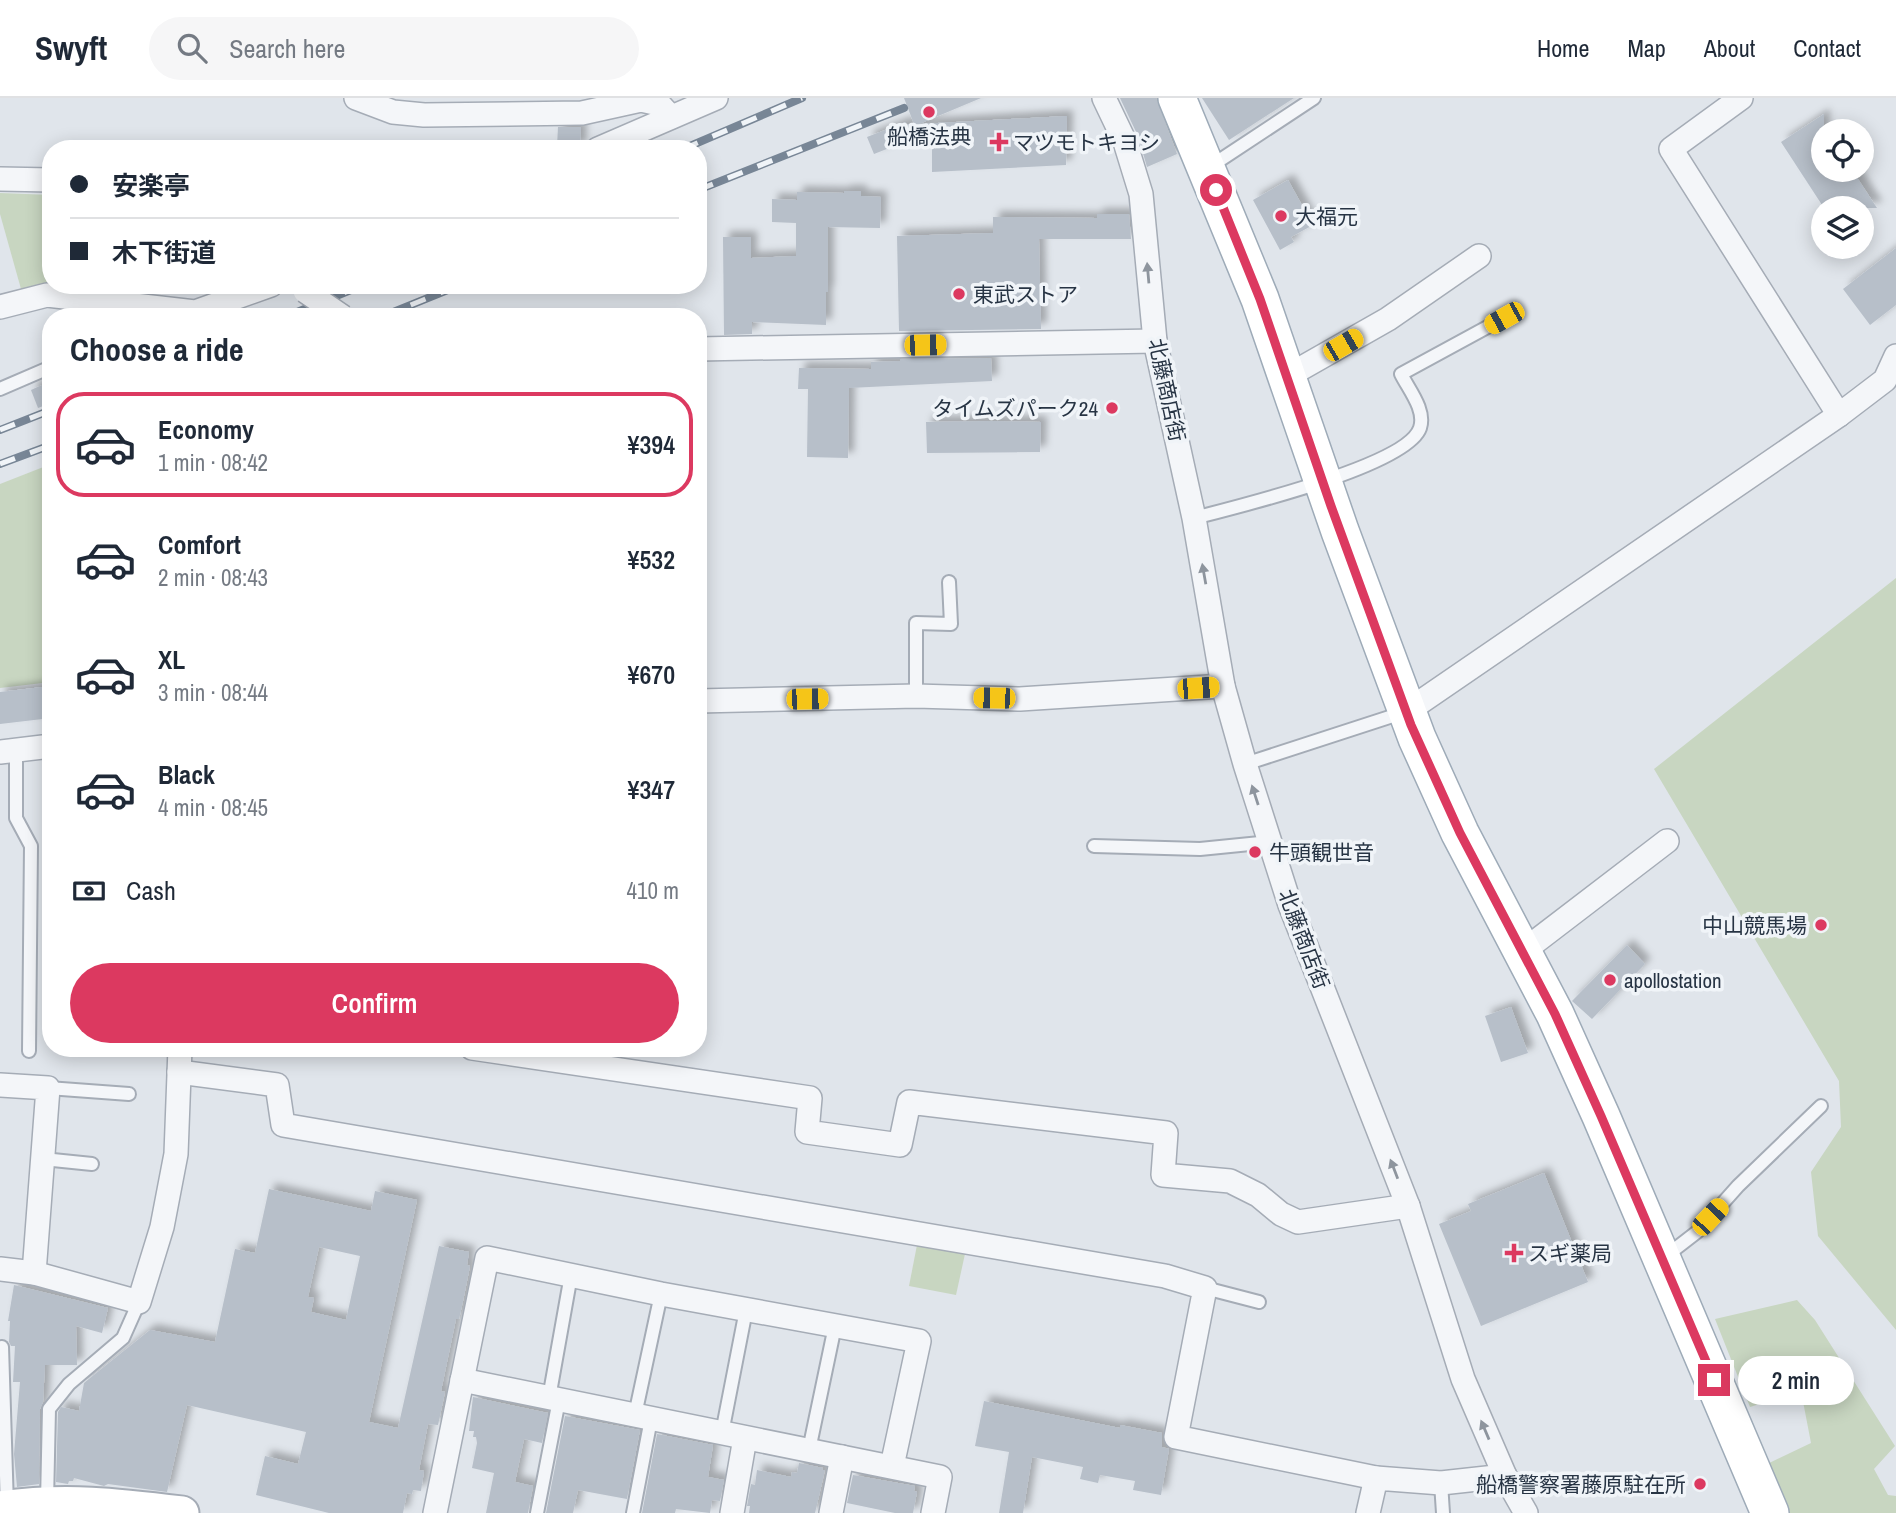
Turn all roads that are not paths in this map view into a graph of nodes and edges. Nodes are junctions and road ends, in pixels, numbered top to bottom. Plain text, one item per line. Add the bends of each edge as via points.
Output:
1 (356, 98) edge
2 (716, 98) edge
3 (1104, 98) edge
4 (1177, 98) edge
5 (1314, 98) edge
6 (1741, 98) edge
7 (671, 117) junction
8 (619, 140) edge
9 (1208, 168) junction
10 (0, 179) edge
11 (42, 180) edge
12 (1479, 256) dead end
13 (84, 294) edge
14 (124, 294) edge
15 (246, 294) edge
16 (310, 294) edge
17 (0, 307) edge
18 (179, 308) edge
19 (206, 308) edge
20 (330, 308) edge
21 (1504, 318) dead end
22 (1155, 341) junction
23 (707, 349) edge
24 (1896, 356) edge
25 (42, 371) edge
26 (1286, 377) junction
27 (0, 389) edge
28 (1839, 415) junction
29 (1322, 482) junction
30 (1195, 518) junction
31 (949, 582) dead end
32 (1223, 686) junction
33 (916, 696) junction
34 (707, 701) edge
35 (1406, 712) junction
36 (42, 747) edge
37 (8, 751) edge
38 (1245, 764) junction
39 (1667, 841) dead end
40 (1270, 842) junction
41 (1094, 846) dead end
42 (1522, 952) junction
43 (29, 1051) dead end
44 (180, 1057) edge
45 (533, 1057) edge
46 (179, 1072) junction
47 (0, 1085) edge
48 (48, 1088) junction
49 (130, 1094) dead end
50 (1821, 1106) dead end
51 (43, 1159) junction
52 (92, 1164) dead end
53 (1408, 1206) junction
54 (1663, 1259) junction
55 (0, 1269) edge
56 (34, 1273) junction
57 (572, 1275) junction
58 (1205, 1288) junction
59 (661, 1294) junction
60 (138, 1302) junction
61 (1259, 1302) dead end
62 (746, 1310) junction
63 (835, 1326) junction
64 (2, 1347) dead end
65 (462, 1380) junction
66 (554, 1399) junction
67 (643, 1417) junction
68 (722, 1433) junction
69 (745, 1437) junction
70 (809, 1450) junction
71 (842, 1457) junction
72 (892, 1466) junction
73 (1505, 1476) junction
74 (1376, 1478) junction
75 (1441, 1483) junction
76 (47, 1502) junction
77 (3, 1507) edge
78 (95, 1508) edge
79 (182, 1513) edge
80 (435, 1513) edge
81 (537, 1513) edge
82 (633, 1513) edge
83 (732, 1513) edge
84 (831, 1513) edge
85 (933, 1513) edge
86 (1368, 1513) edge
87 (1443, 1513) edge
88 (1526, 1513) edge
89 (1770, 1513) edge

1 - 7 street via 393,112 424,115 582,113 641,100 659,104
2 - 7 street
22 -> 3 street, 北藤商店街 via 1141,194 1125,142
4 - 9 main road
5 - 9 lane
6 - 28 street via 1671,149
7 - 8 street
9 - 26 main road
10 - 11 street
12 - 26 street via 1388,319
13 - 17 street via 47,295
14 - 18 street
15 - 19 street
16 - 20 street, bridge
21 - 29 lane via 1401,374 1422,414 1415,438 1373,462
22 - 23 street
22 - 30 street, 北藤商店街
24 - 28 street via 1885,380
25 - 27 lane
26 - 29 main road
28 - 35 street
29 - 30 lane
29 - 35 main road
32 -> 30 street, 北藤商店街
31 - 33 lane via 951,624 916,623
32 - 33 street via 1020,699
32 - 38 street, 北藤商店街
33 - 34 street
35 - 38 lane
35 - 42 main road via 1460,833
36 - 37 street
37 - 43 lane via 16,818 31,846
40 -> 38 street, 北藤商店街
39 - 42 street
40 - 41 lane via 1200,849
53 -> 40 street, 北藤商店街 via 1290,905
42 - 54 main road via 1590,1091
44 - 46 street
45 - 53 street via 810,1098 807,1132 900,1145 909,1101 1166,1133 1163,1175 1230,1181 1298,1222
46 - 58 street via 277,1085 283,1125 1165,1276
46 - 60 street via 176,1154 162,1227
47 - 48 street
48 - 49 lane
48 - 51 street
50 - 54 lane via 1697,1232
51 - 52 lane
51 - 56 street
73 -> 53 street, 北藤商店街 via 1463,1379
54 - 89 main road
55 - 56 street
56 - 60 street
57 - 59 street
57 - 65 street via 487,1258
57 - 66 lane
58 - 61 lane
58 - 74 street via 1176,1437
59 - 62 street
59 - 67 lane
60 - 76 lane via 123,1338 69,1384 49,1409
62 - 63 street
62 - 68 lane
63 - 70 lane
63 - 72 street via 919,1341
64 - 77 lane
65 - 66 street
65 - 80 street
66 - 67 street
66 - 81 lane
67 - 68 street
67 - 82 lane
68 - 69 street
69 - 70 street
69 - 83 street
70 - 71 street
71 - 72 street
71 - 84 street
72 - 85 street via 940,1477
73 - 75 street
73 - 88 street, 北藤商店街
74 - 75 street
74 - 86 street
75 - 87 lane
76 - 77 street
76 - 78 street
78 - 79 street

